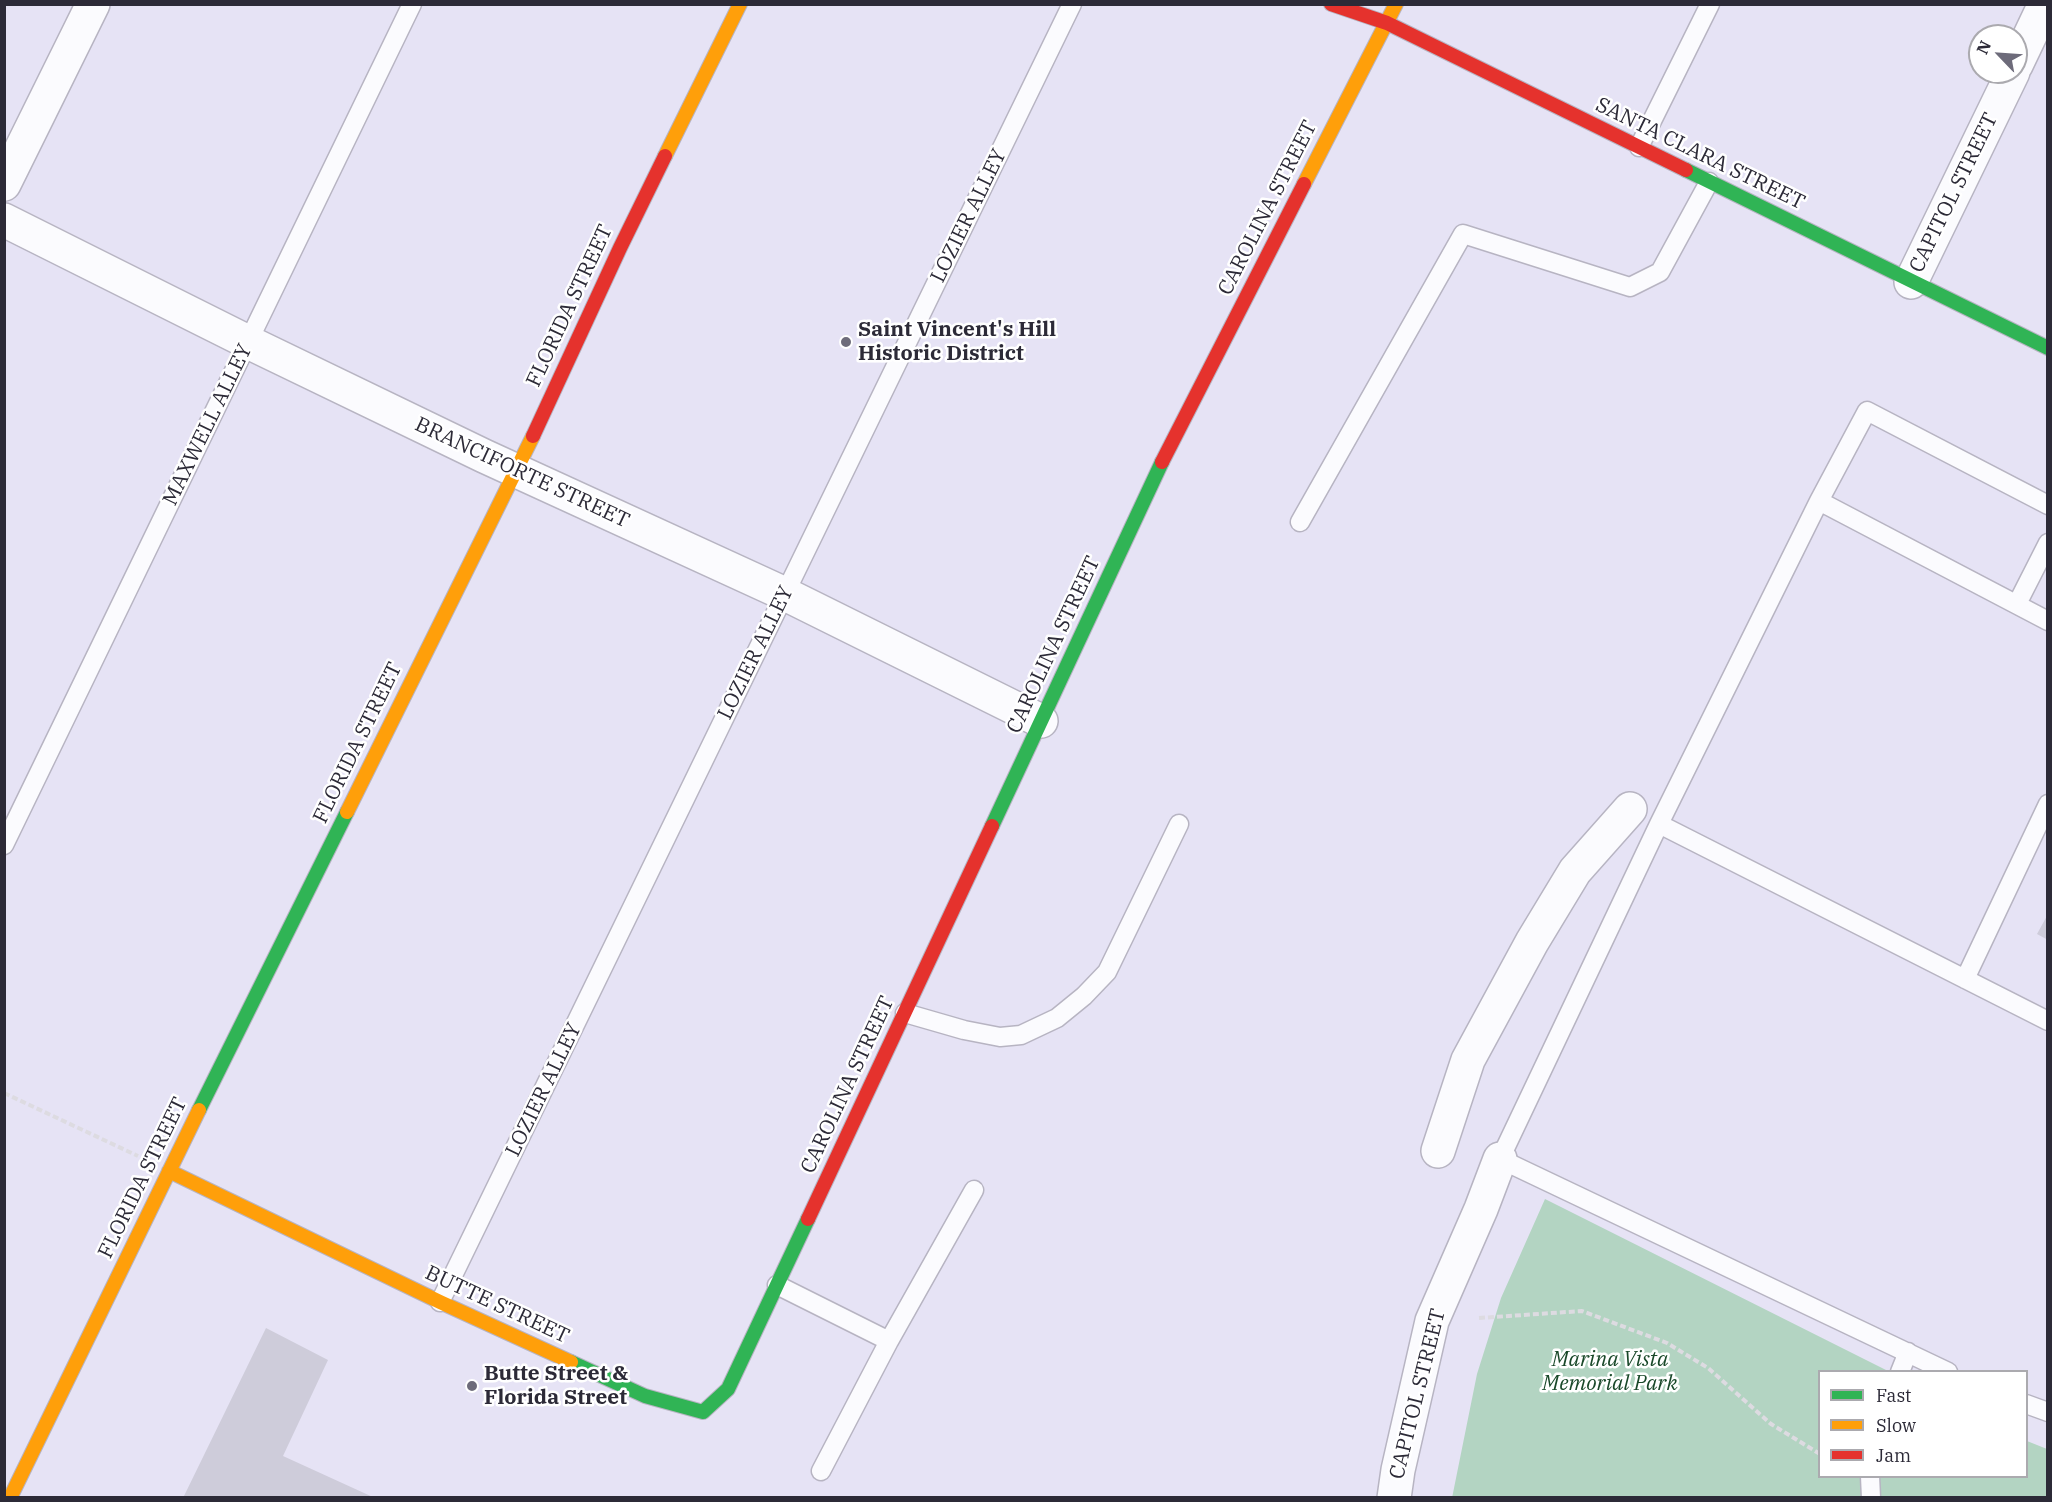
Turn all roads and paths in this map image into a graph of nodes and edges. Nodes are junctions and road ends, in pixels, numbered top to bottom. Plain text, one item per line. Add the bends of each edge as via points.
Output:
1 (93, 4) edge
2 (412, 4) edge
3 (740, 4) edge
4 (1072, 4) edge
5 (1331, 4) edge
6 (1396, 4) edge
7 (1710, 4) edge
8 (2045, 4) edge
9 (1387, 23) junction
10 (2028, 40) edge
11 (2007, 84) edge
12 (1639, 147) junction
13 (1709, 182) junction
14 (4, 184) edge
15 (4, 220) edge
16 (1911, 282) junction
17 (248, 342) junction
18 (2048, 348) edge
19 (516, 472) junction
20 (1819, 501) junction
21 (2048, 505) edge
22 (1300, 522) dead end
23 (2048, 543) edge
24 (785, 594) junction
25 (2017, 604) junction
26 (2048, 621) edge
27 (1041, 722) junction
28 (2048, 804) edge
29 (1630, 810) dead end
30 (1179, 824) dead end
31 (1659, 824) junction
32 (4, 845) edge
33 (1965, 979) junction
34 (905, 1013) junction
35 (2048, 1021) edge
36 (4, 1093) edge
37 (1438, 1151) dead end
38 (1500, 1159) junction
39 (169, 1171) junction
40 (974, 1190) dead end
41 (777, 1285) junction
42 (440, 1302) junction
43 (765, 1310) joint
44 (1479, 1318) dead end
45 (889, 1341) junction
46 (1908, 1352) junction
47 (1900, 1370) edge
48 (1946, 1370) edge
49 (2028, 1405) edge
50 (2048, 1412) edge
51 (1818, 1453) edge
52 (821, 1471) dead end
53 (1870, 1478) edge
54 (10, 1497) edge
55 (1394, 1497) edge
56 (1871, 1497) edge

1 - 14 street
2 - 17 lane, MAXWELL ALLEY
3 - 19 street, FLORIDA STREET
4 - 24 lane, LOZIER ALLEY
5 - 9 street, SANTA CLARA STREET
6 - 9 street, CAROLINA STREET
7 - 12 lane
8 - 10 street
9 - 12 street, SANTA CLARA STREET
9 - 27 street, CAROLINA STREET via 1177,431
11 - 16 street, CAPITOL STREET
12 - 13 street, SANTA CLARA STREET
13 - 16 street, SANTA CLARA STREET
13 - 22 lane via 1660,272 1630,287 1463,234
15 - 17 street, BRANCIFORTE STREET
16 - 18 street, SANTA CLARA STREET
17 - 19 street, BRANCIFORTE STREET
17 - 32 lane, MAXWELL ALLEY
19 - 24 street, BRANCIFORTE STREET
19 - 39 street, FLORIDA STREET
20 - 21 lane via 1867,411
20 - 25 lane
20 - 31 lane
23 - 25 lane
24 - 27 street, BRANCIFORTE STREET
24 - 42 lane, LOZIER ALLEY
25 - 26 lane
27 - 34 street, CAROLINA STREET
28 - 33 lane
29 - 37 street via 1575,871 1532,942 1468,1059
30 - 34 lane via 1107,972 1057,1018 1021,1035 1000,1037
31 - 33 lane
31 - 38 lane
33 - 35 lane
34 - 41 street, CAROLINA STREET
36 - 39 path
38 - 46 lane
38 - 55 street, CAPITOL STREET via 1432,1321
39 - 42 street, BUTTE STREET
39 - 54 street, FLORIDA STREET
40 - 45 lane
41 - 43 street, CAROLINA STREET
41 - 45 lane
42 - 43 street, BUTTE STREET via 645,1396 703,1412 728,1389
44 - 51 path via 1582,1311 1667,1342 1708,1368 1771,1424
45 - 52 lane
46 - 47 lane
46 - 48 lane
49 - 50 lane
53 - 56 lane

